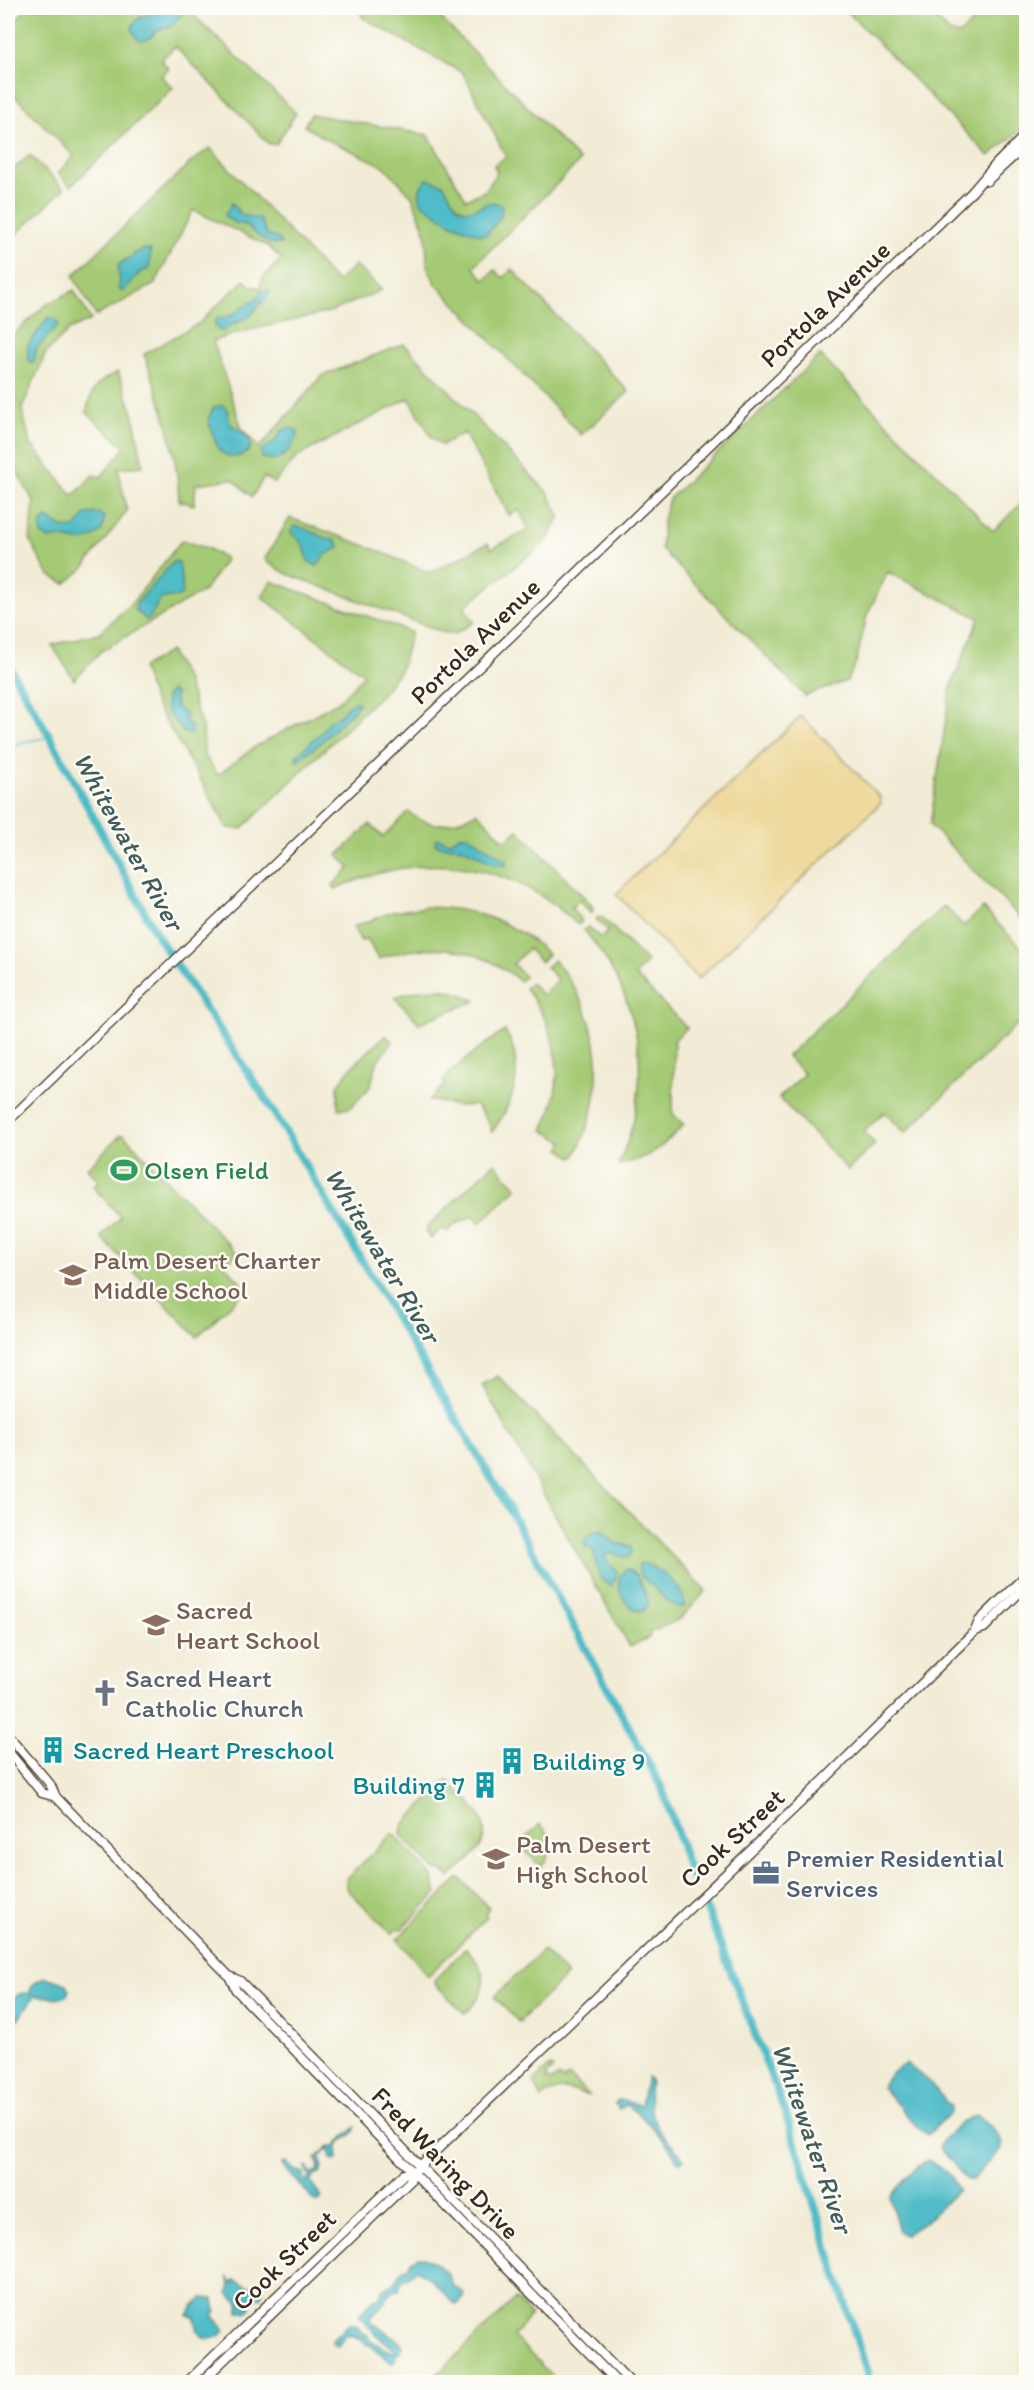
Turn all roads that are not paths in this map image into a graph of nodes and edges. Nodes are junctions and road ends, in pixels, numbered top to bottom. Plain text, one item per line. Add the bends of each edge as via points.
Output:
1 (1026, 134) edge
2 (1026, 145) edge
3 (972, 192) junction
4 (8, 1121) edge
5 (1026, 1575) edge
6 (1026, 1586) edge
7 (975, 1631) junction
8 (8, 1735) edge
9 (8, 1751) edge
10 (56, 1797) junction
11 (229, 1976) junction
12 (282, 2038) junction
13 (327, 2070) junction
14 (328, 2085) junction
15 (365, 2109) junction
16 (420, 2166) junction
17 (412, 2173) junction
18 (455, 2217) junction
19 (510, 2259) junction
20 (188, 2382) edge
21 (201, 2382) edge
22 (617, 2382) edge
23 (630, 2382) edge

1 - 3 main road, Portola Avenue
2 - 3 main road, Portola Avenue
3 - 4 main road, Portola Avenue
5 - 7 main road, Cook Street via 979,1621
6 - 7 main road, Cook Street via 984,1628
7 - 16 main road, Cook Street
8 - 10 main road, Fred Waring Drive via 50,1784
9 - 10 main road, Fred Waring Drive via 42,1792
10 - 11 main road, Fred Waring Drive
11 - 12 main road, Fred Waring Drive via 236,1990
11 - 13 main road, Fred Waring Drive via 240,1981
12 - 13 main road via 287,2035 319,2068
12 - 14 main road, Fred Waring Drive
13 - 15 main road, Fred Waring Drive
14 - 15 main road via 359,2109
14 - 17 main road, Fred Waring Drive
15 - 16 main road, Fred Waring Drive
16 - 17 main road, Cook Street
16 - 19 main road, Fred Waring Drive
17 - 18 main road, Fred Waring Drive
17 - 20 main road, Cook Street via 404,2174
17 - 21 main road, Cook Street via 410,2181
18 - 19 main road via 478,2232 505,2259
18 - 22 main road, Fred Waring Drive
19 - 23 main road, Fred Waring Drive

